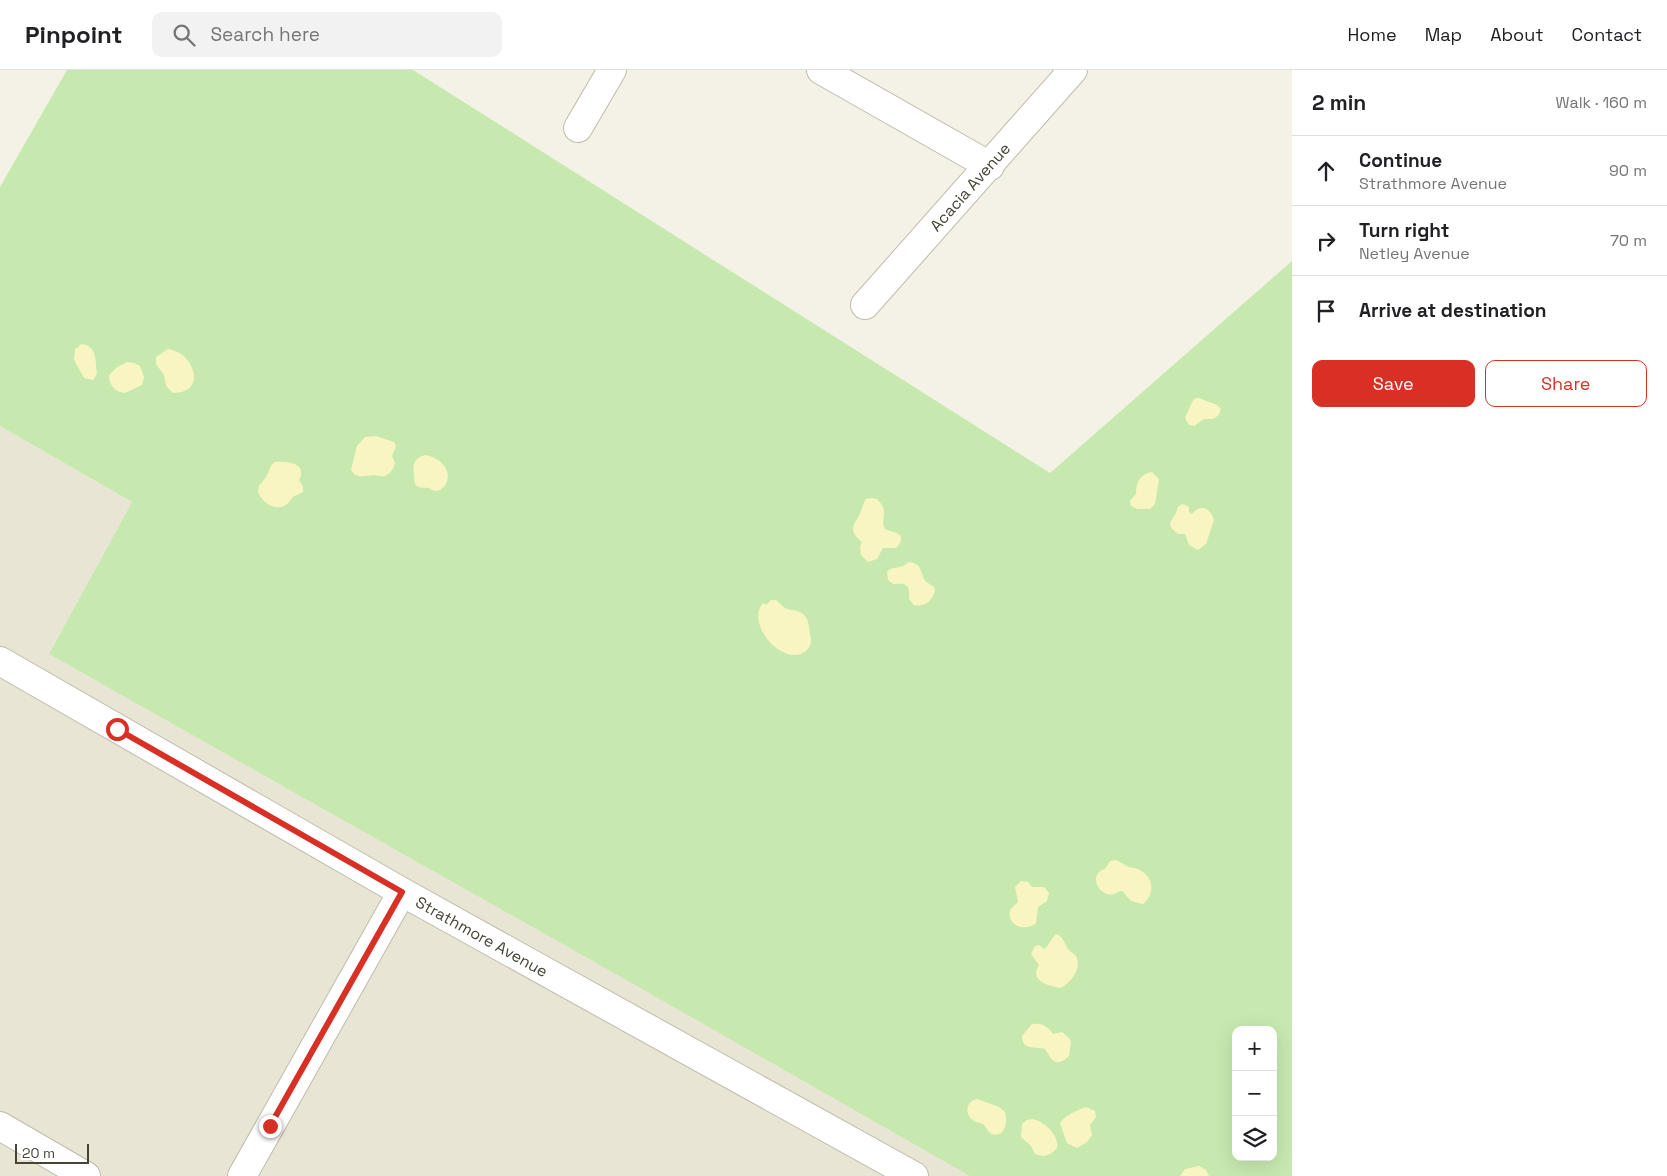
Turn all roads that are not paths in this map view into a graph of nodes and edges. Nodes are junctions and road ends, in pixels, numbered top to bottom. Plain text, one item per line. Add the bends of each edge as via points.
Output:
1 (612, 70) edge
2 (821, 70) edge
3 (1073, 70) edge
4 (578, 128) dead end
5 (990, 166) junction
6 (865, 306) dead end
7 (0, 662) edge
8 (402, 892) junction
9 (0, 1126) edge
10 (86, 1176) edge
11 (242, 1176) edge
12 (914, 1176) edge

1 - 4 street
2 - 5 street
3 - 5 street, Acacia Avenue
5 - 6 street, Acacia Avenue
7 - 8 street, Strathmore Avenue
8 - 11 street
8 - 12 street, Strathmore Avenue
9 - 10 street

